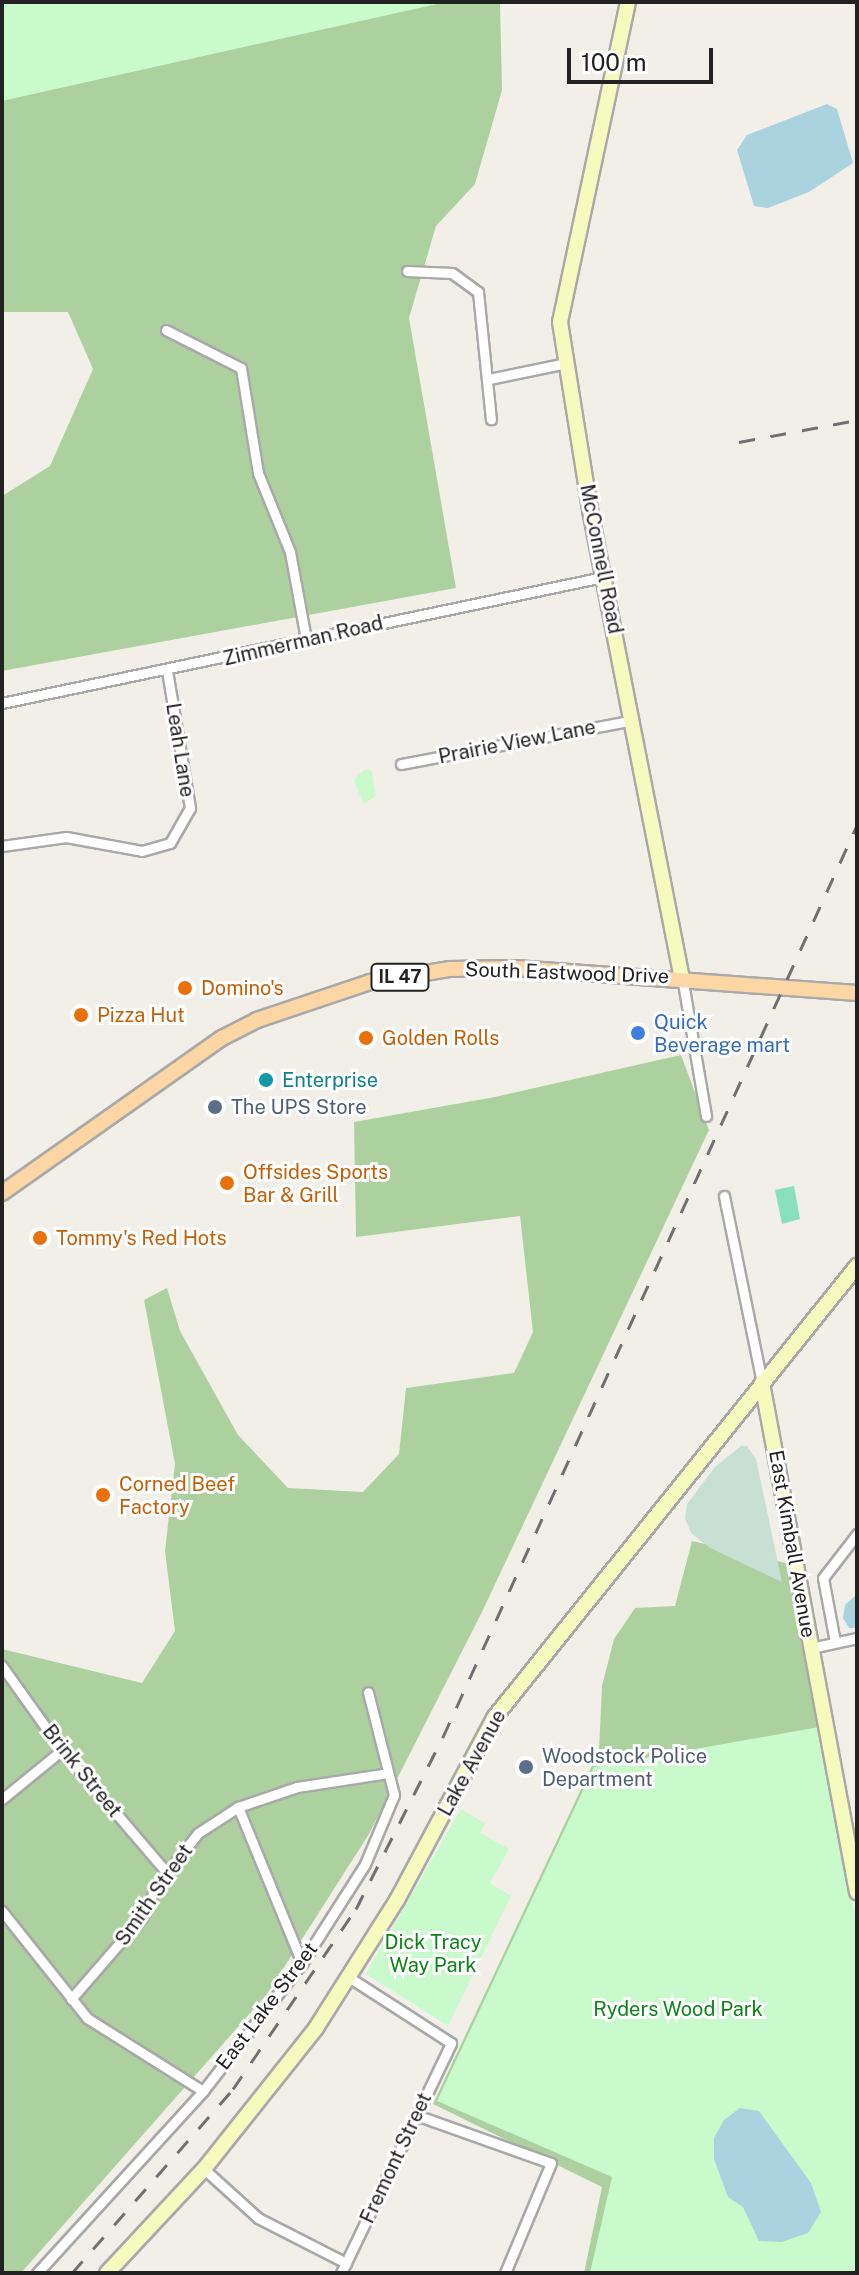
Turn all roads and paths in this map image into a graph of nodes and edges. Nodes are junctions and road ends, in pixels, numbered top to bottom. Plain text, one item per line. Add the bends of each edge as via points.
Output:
1 (628, 2) edge
2 (407, 271) dead end
3 (166, 330) dead end
4 (566, 363) junction
5 (489, 379) junction
6 (491, 419) dead end
7 (603, 577) junction
8 (306, 639) junction
9 (167, 671) junction
10 (2, 703) edge
11 (633, 720) junction
12 (401, 764) dead end
13 (2, 846) edge
14 (682, 977) junction
15 (857, 993) edge
16 (706, 1116) dead end
17 (2, 1193) edge
18 (724, 1196) dead end
19 (857, 1266) edge
20 (762, 1383) junction
21 (857, 1534) edge
22 (857, 1638) edge
23 (835, 1642) junction
24 (811, 1648) junction
25 (2, 1666) edge
26 (368, 1692) dead end
27 (62, 1750) junction
28 (388, 1773) junction
29 (2, 1799) edge
30 (238, 1807) junction
31 (167, 1873) junction
32 (857, 1892) edge
33 (2, 1911) edge
34 (302, 1963) junction
35 (350, 1978) junction
36 (71, 1999) junction
37 (203, 2091) junction
38 (416, 2115) junction
39 (204, 2169) junction
40 (346, 2263) junction
41 (37, 2273) edge
42 (107, 2273) edge
43 (341, 2273) edge
44 (505, 2273) edge

1 - 4 street, McConnell Road via 560,322
2 - 5 street via 452,273 478,292
3 - 8 street via 241,368 258,473 290,552
4 - 5 street
4 - 7 street, McConnell Road
5 - 6 street
7 - 8 street, Zimmerman Road
7 - 11 street, McConnell Road
8 - 9 street, Zimmerman Road
9 - 10 street, Zimmerman Road
9 - 13 street, Leah Lane via 190,808 170,843 142,851 66,837
11 - 12 street, Prairie View Lane
11 - 14 street, McConnell Road
14 - 15 main road, South Eastwood Drive / IL 47
14 - 16 street, McConnell Road
14 - 17 main road, South Eastwood Drive / IL 47 via 469,968 370,982 257,1020 222,1038
18 - 20 street, East Kimball Avenue
19 - 20 street, Lake Avenue
20 - 24 street, East Kimball Avenue
20 - 35 street, Lake Avenue via 494,1718
21 - 23 street via 823,1578
22 - 23 street
23 - 24 street
24 - 32 street, East Kimball Avenue
25 - 27 street, Brink Street
26 - 28 street, East Lake Street
27 - 29 street
27 - 31 street, Brink Street
28 - 30 street, Smith Street via 297,1787
28 - 34 street, East Lake Street via 394,1795 384,1825
30 - 31 street, Smith Street via 198,1833
30 - 34 street
31 - 36 street, Smith Street via 143,1916
33 - 36 street
34 - 37 street, East Lake Street
35 - 38 street, Fremont Street via 451,2043
35 - 39 street, Lake Avenue
36 - 37 street via 87,2018
37 - 41 street, East Lake Street
38 - 40 street, Fremont Street
38 - 44 street via 551,2163
39 - 40 street via 258,2218
39 - 42 street, Lake Avenue
40 - 43 street, Fremont Street

